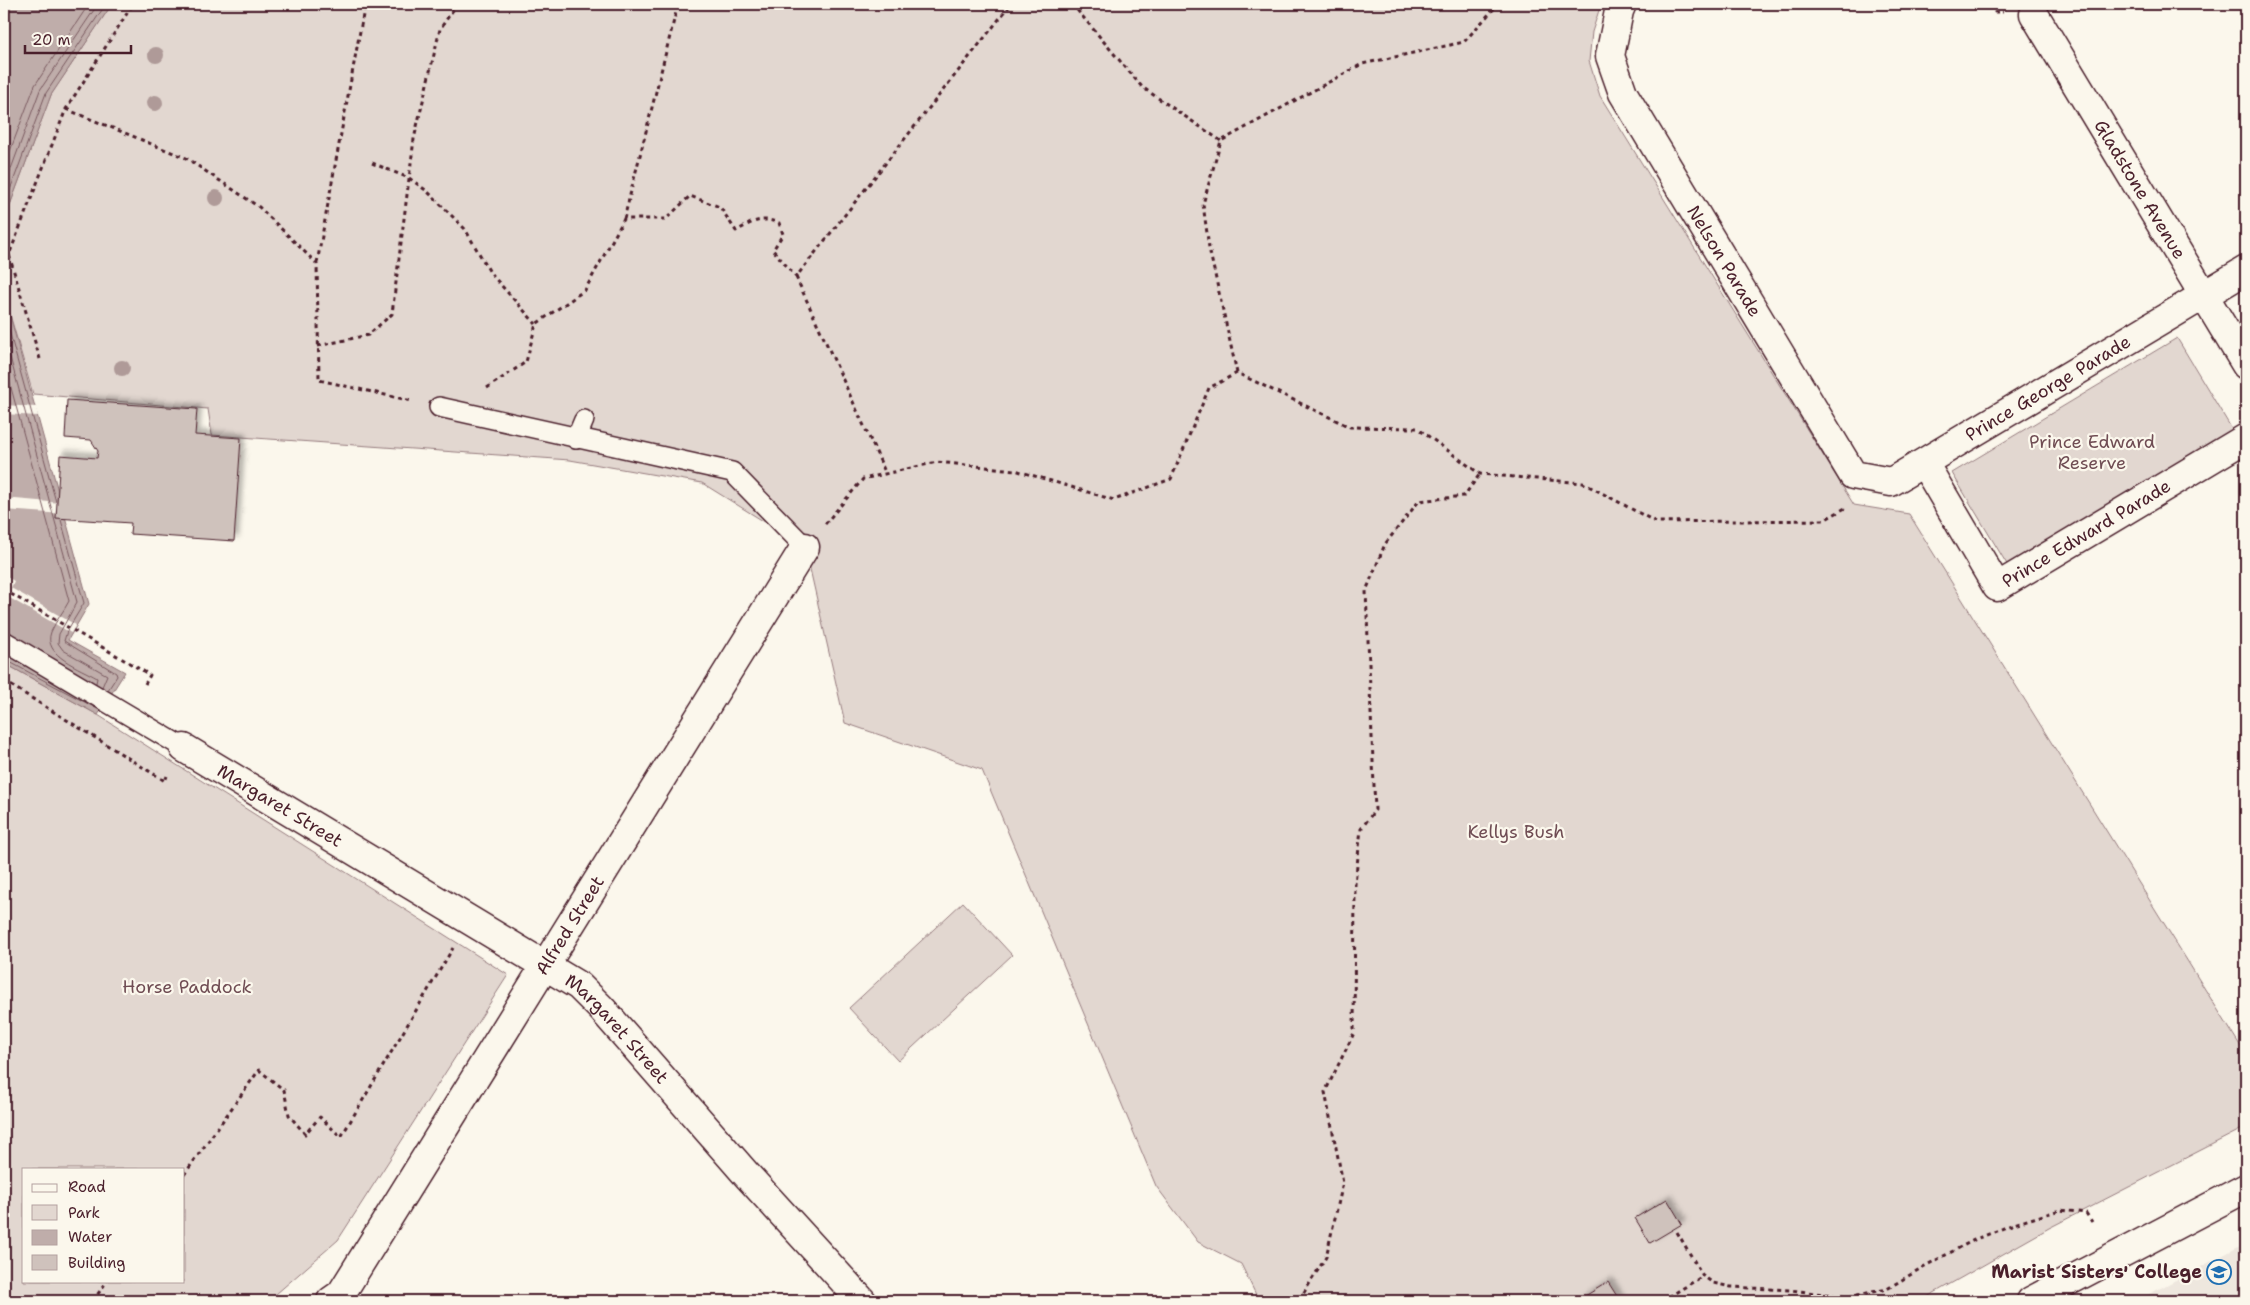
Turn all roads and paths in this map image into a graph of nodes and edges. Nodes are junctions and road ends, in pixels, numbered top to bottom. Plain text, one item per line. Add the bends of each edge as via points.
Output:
1 (132, 4) edge
2 (365, 4) edge
3 (457, 4) edge
4 (678, 4) edge
5 (1011, 4) edge
6 (1072, 4) edge
7 (1498, 4) edge
8 (1622, 4) edge
9 (2034, 14) dead end
10 (66, 109) junction
11 (1221, 141) junction
12 (372, 163) dead end
13 (409, 178) junction
14 (624, 219) junction
15 (317, 264) junction
16 (2246, 270) edge
17 (796, 277) junction
18 (2204, 295) junction
19 (536, 324) junction
20 (318, 346) junction
21 (40, 359) dead end
22 (2246, 365) edge
23 (1237, 373) junction
24 (446, 408) junction
25 (584, 420) dead end
26 (2246, 438) edge
27 (576, 439) junction
28 (1924, 463) junction
29 (886, 474) junction
30 (1480, 474) junction
31 (1892, 482) joint
32 (1849, 506) dead end
33 (805, 547) junction
34 (4, 590) edge
35 (4, 641) edge
36 (4, 681) edge
37 (145, 684) dead end
38 (184, 748) junction
39 (469, 920) junction
40 (545, 966) junction
41 (185, 1174) edge
42 (2246, 1188) edge
43 (2092, 1222) dead end
44 (1677, 1232) dead end
45 (1703, 1276) junction
46 (106, 1282) edge
47 (93, 1301) edge
48 (331, 1301) edge
49 (862, 1301) edge
50 (1303, 1301) edge
51 (1662, 1301) edge
52 (2031, 1301) edge

1 - 10 path
2 - 15 path
3 - 13 path via 440,29 414,139
4 - 14 path
5 - 17 path
6 - 11 path via 1142,88
7 - 11 path via 1464,42 1362,64
8 - 31 street, Nelson Parade via 1610,56 1623,93 1853,475
9 - 18 street, Gladstone Avenue
10 - 15 path via 186,158 259,207
10 - 21 path via 9,255
11 - 23 path via 1203,204 1209,248
12 - 13 path
13 - 19 path via 427,191 465,229 491,274
13 - 20 path via 392,314 368,335
14 - 17 path via 666,220 690,196 720,207 736,231 766,218 779,223 783,234 774,250
14 - 19 path via 584,290
15 - 20 path
16 - 18 street
17 - 29 path
18 - 22 street, Gladstone Avenue
18 - 28 street, Prince George Parade
19 - 24 path via 526,362
20 - 24 path via 319,380
23 - 29 path via 1209,388 1170,479 1114,500 1015,470 937,462
23 - 30 path via 1350,427 1418,428
24 - 27 lane
25 - 27 lane
26 - 28 street, Prince Edward Parade via 1997,587
27 - 33 lane via 732,472
28 - 31 street, Prince George Parade
29 - 33 path via 863,479
30 - 32 path via 1583,483 1656,522 1824,520
30 - 50 path via 1464,496 1419,501 1385,544 1366,590 1375,810 1361,830 1355,884 1354,1032 1325,1092 1343,1184 1326,1257 1303,1294
33 - 40 street, Alfred Street
34 - 37 path via 150,675
35 - 38 lane
36 - 38 path via 164,781
38 - 39 street, Margaret Street
39 - 40 street, Margaret Street
39 - 41 path via 340,1137 320,1117 306,1134 289,1115 284,1090 259,1070
40 - 48 street, Alfred Street via 341,1294
40 - 49 street, Margaret Street via 579,986 602,1009
42 - 52 street
43 - 45 path via 2086,1213 2060,1210 2014,1224 1976,1239 1887,1289 1848,1297 1790,1290 1731,1288 1713,1284
44 - 45 path
45 - 51 path
46 - 47 path

